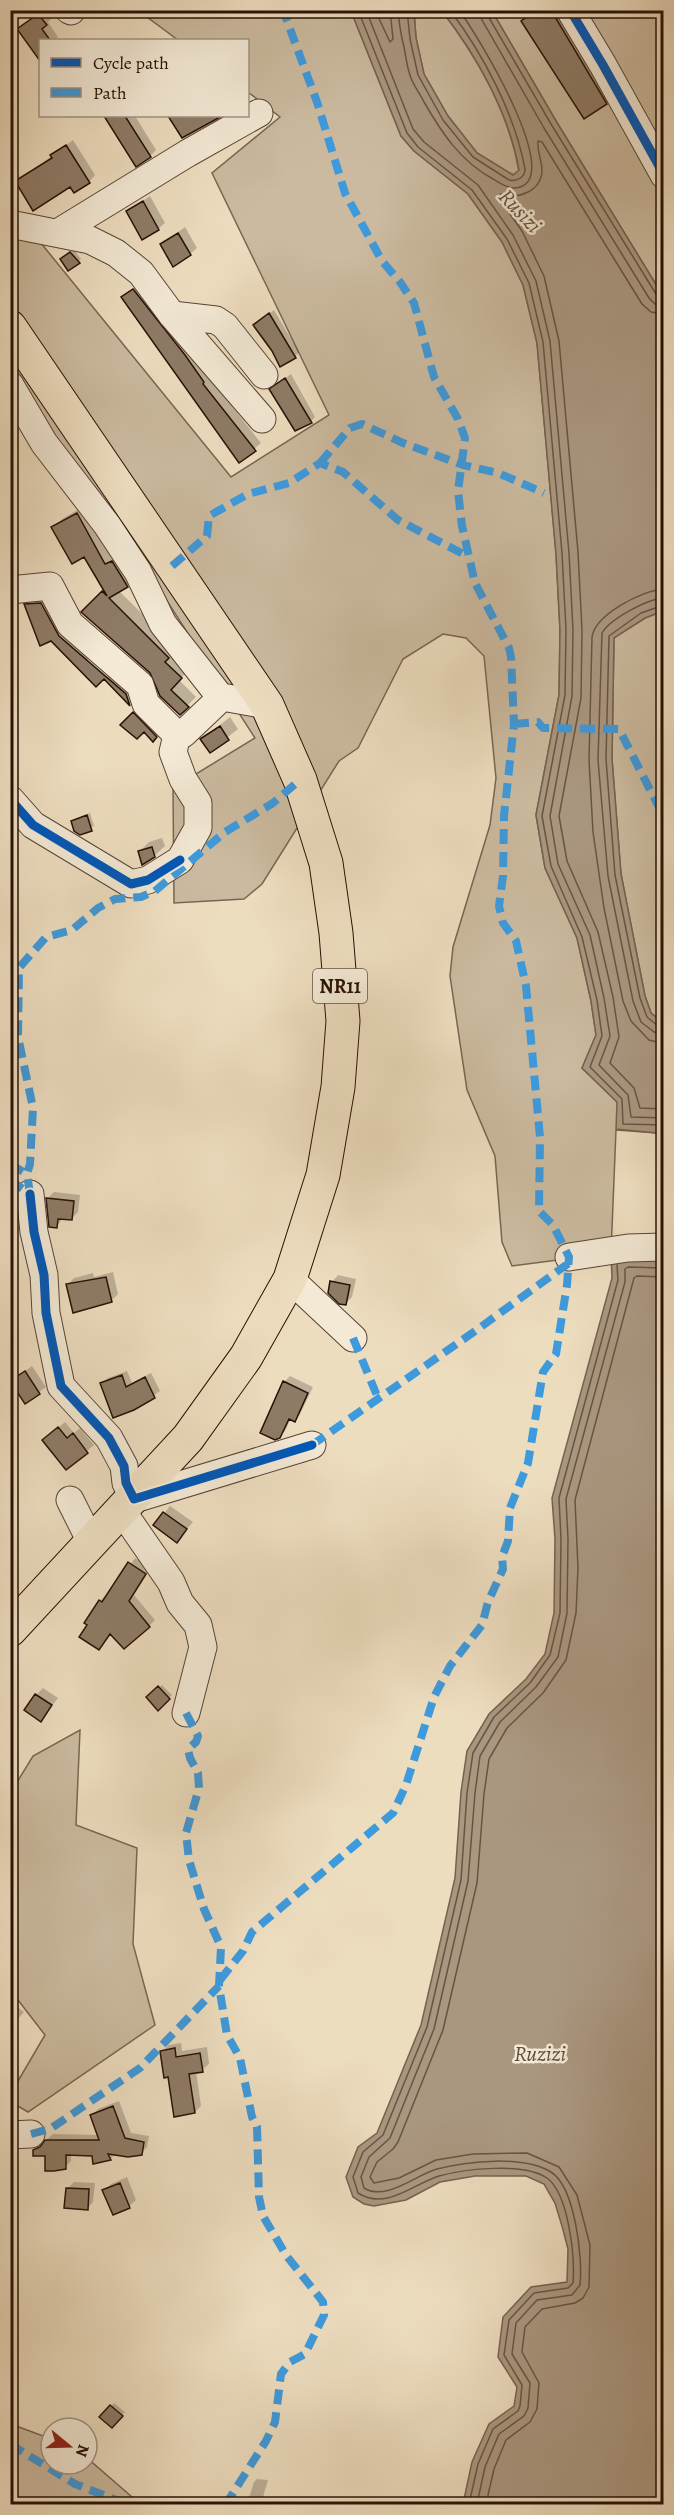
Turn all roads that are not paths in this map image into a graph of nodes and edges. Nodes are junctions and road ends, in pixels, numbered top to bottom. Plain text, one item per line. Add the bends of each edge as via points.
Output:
1 (570, 10) edge
2 (259, 113) dead end
3 (663, 175) edge
4 (10, 224) edge
5 (59, 232) junction
6 (172, 315) junction
7 (10, 327) edge
8 (264, 375) dead end
9 (10, 386) edge
10 (262, 420) dead end
11 (10, 590) edge
12 (222, 698) junction
13 (267, 705) junction
14 (177, 735) junction
15 (10, 799) edge
16 (30, 1194) dead end
17 (663, 1247) edge
18 (569, 1257) dead end
19 (290, 1279) junction
20 (353, 1338) dead end
21 (312, 1446) dead end
22 (70, 1500) dead end
23 (128, 1505) junction
24 (92, 1544) junction
25 (10, 1630) edge
26 (186, 1713) dead end

1 - 3 street
2 - 5 street
4 - 5 street
5 - 6 street via 90,240 116,253 141,273
6 - 8 street via 216,320
6 - 10 street
7 - 13 highway, NR11
9 - 12 street via 44,443 138,572 163,624
11 - 14 street via 50,586 70,624 140,685 146,704
12 - 13 street
12 - 14 street via 183,734
13 - 19 highway, NR11 via 300,780 326,863 343,1021 338,1087 323,1175
14 - 15 street via 173,752 198,803 198,828 180,860 148,879 131,884 33,825
16 - 23 street via 44,1275 46,1313 61,1386 109,1438 124,1466
17 - 18 street
19 - 20 street
19 - 23 highway, NR11 via 246,1357 188,1438
21 - 23 street
22 - 24 street
23 - 24 highway, NR11
23 - 26 street via 180,1603 198,1625 203,1647
24 - 25 highway, NR11

